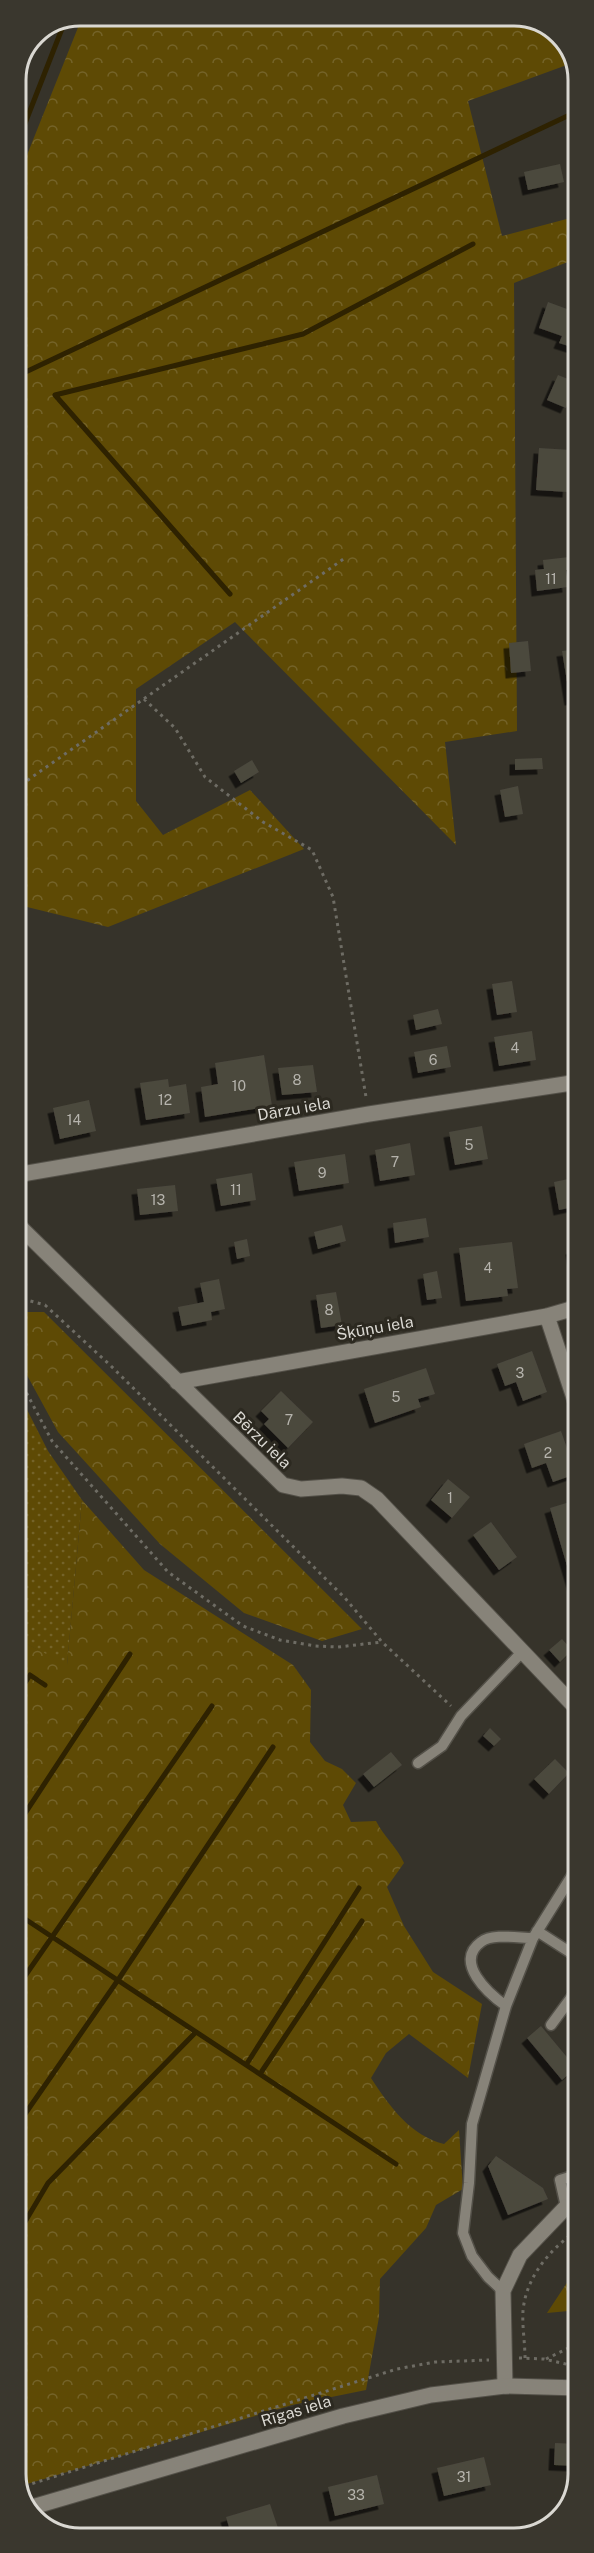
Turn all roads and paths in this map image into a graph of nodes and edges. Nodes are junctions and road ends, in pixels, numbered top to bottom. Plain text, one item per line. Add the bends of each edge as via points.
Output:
1 (345, 558) dead end
2 (144, 699) junction
3 (26, 781) edge
4 (568, 1084) edge
5 (369, 1114) junction
6 (26, 1173) edge
7 (26, 1233) edge
8 (26, 1300) edge
9 (568, 1310) edge
10 (547, 1316) junction
11 (568, 1380) edge
12 (177, 1382) junction
13 (26, 1392) edge
14 (382, 1642) junction
15 (522, 1652) junction
16 (568, 1700) edge
17 (461, 1716) junction
18 (418, 1763) dead end
19 (568, 1882) edge
20 (535, 1935) junction
21 (568, 1952) edge
22 (568, 2002) edge
23 (506, 2006) junction
24 (552, 2025) dead end
25 (568, 2177) edge
26 (568, 2197) edge
27 (568, 2209) edge
28 (568, 2236) edge
29 (503, 2291) junction
30 (568, 2348) edge
31 (504, 2357) junction
32 (525, 2358) junction
33 (544, 2359) junction
34 (568, 2364) edge
35 (505, 2386) junction
36 (568, 2388) edge
37 (27, 2485) edge
38 (37, 2506) edge

1 - 2 path
2 - 3 path
2 - 5 path via 175,728 205,777 264,822 312,850 333,897
4 - 5 street, Dārzu iela
5 - 6 street, Dārzu iela
7 - 12 street, Bērzu iela
8 - 14 path via 45,1305 111,1366 345,1598
9 - 10 street, Šķūņu iela
10 - 11 street
10 - 12 street, Šķūņu iela
12 - 15 street, Bērzu iela via 283,1485 301,1489 361,1488 377,1499
13 - 14 path via 52,1441 168,1572 243,1626 280,1640 315,1646
14 - 17 path
15 - 16 street, Bērzu iela
15 - 17 lane
17 - 18 lane via 442,1746
19 - 20 lane
20 - 21 lane
20 - 23 lane
20 - 23 lane via 481,1941 474,1950 470,1962 476,1977 490,1995
22 - 24 lane
23 - 29 lane via 472,2124 463,2233 472,2256
25 - 26 lane via 560,2180
27 - 29 street via 520,2255
28 - 32 path via 539,2265 531,2284 523,2310
29 - 31 street
30 - 33 path
31 - 32 path
31 - 35 street
31 - 37 path via 397,2369
32 - 33 path
33 - 34 path
35 - 36 street, Rīgas iela
35 - 38 street, Rīgas iela via 431,2395 343,2416

